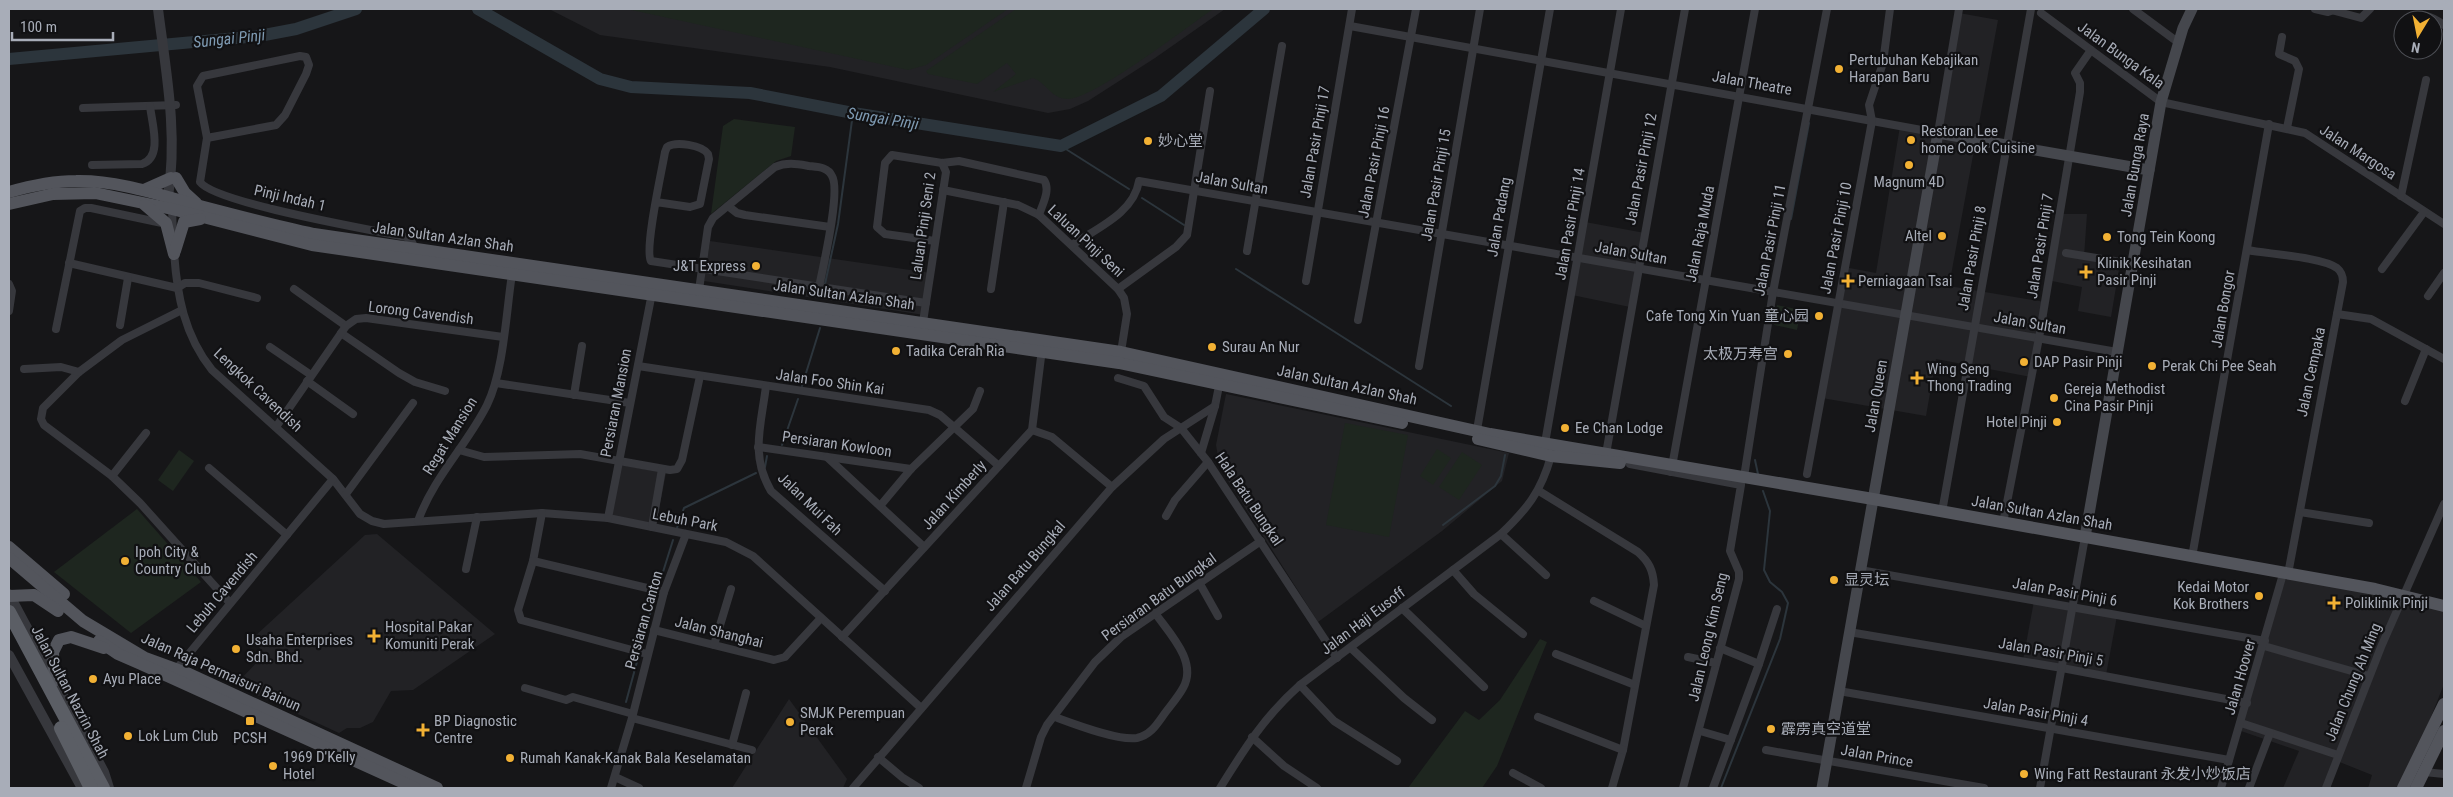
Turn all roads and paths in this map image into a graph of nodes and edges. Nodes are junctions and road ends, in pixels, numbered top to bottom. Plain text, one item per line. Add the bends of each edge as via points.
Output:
1 (158, 9) edge
2 (162, 9) edge
3 (1352, 9) edge
4 (1416, 9) edge
5 (1480, 9) edge
6 (1550, 9) edge
7 (1621, 9) edge
8 (1685, 9) edge
9 (1755, 9) edge
10 (1827, 9) edge
11 (1890, 9) edge
12 (1959, 9) edge
13 (2030, 9) edge
14 (2133, 9) edge
15 (2192, 9) edge
16 (2315, 9) edge
17 (2370, 9) edge
18 (2336, 10) edge
19 (2043, 11) edge
20 (161, 21) junction
21 (1350, 26) junction
22 (2027, 29) junction
23 (1411, 37) junction
24 (2282, 37) dead end
25 (2179, 43) junction
26 (1282, 46) dead end
27 (1473, 48) junction
28 (2091, 50) junction
29 (1540, 60) junction
30 (1610, 73) junction
31 (2426, 80) dead end
32 (1671, 85) junction
33 (1210, 91) dead end
34 (1740, 95) junction
35 (2161, 102) junction
36 (173, 105) junction
37 (150, 106) junction
38 (83, 108) dead end
39 (1809, 109) junction
40 (1872, 121) junction
41 (2269, 124) junction
42 (2287, 128) junction
43 (1938, 134) junction
44 (207, 138) junction
45 (2006, 145) junction
46 (2068, 156) junction
47 (942, 163) junction
48 (92, 165) dead end
49 (2149, 170) junction
50 (173, 178) junction
51 (943, 190) junction
52 (1194, 191) junction
53 (9, 192) edge
54 (142, 196) junction
55 (2401, 196) junction
56 (171, 201) junction
57 (656, 202) junction
58 (1004, 202) junction
59 (1255, 202) junction
60 (9, 204) edge
61 (198, 205) junction
62 (728, 206) junction
63 (1317, 212) junction
64 (2424, 212) junction
65 (1039, 215) junction
66 (208, 218) junction
67 (1376, 223) junction
68 (166, 224) junction
69 (2444, 224) edge
70 (830, 227) junction
71 (1442, 234) junction
72 (935, 241) junction
73 (1072, 245) junction
74 (1508, 246) junction
75 (415, 249) junction
76 (1247, 250) dead end
77 (2247, 250) junction
78 (2066, 252) dead end
79 (174, 254) junction
80 (1579, 258) junction
81 (68, 263) junction
82 (2133, 264) junction
83 (1637, 268) junction
84 (2382, 269) dead end
85 (702, 270) junction
86 (2444, 273) edge
87 (512, 274) junction
88 (128, 278) junction
89 (1705, 280) junction
90 (1306, 281) dead end
91 (9, 284) edge
92 (819, 287) junction
93 (177, 288) junction
94 (294, 289) dead end
95 (1118, 289) junction
96 (699, 290) junction
97 (991, 290) dead end
98 (1773, 292) junction
99 (652, 294) junction
100 (2428, 296) dead end
101 (257, 298) dead end
102 (926, 303) junction
103 (1838, 303) junction
104 (182, 310) junction
105 (9, 311) edge
106 (787, 312) junction
107 (2337, 314) junction
108 (1906, 315) junction
109 (1358, 320) dead end
110 (923, 322) junction
111 (120, 325) dead end
112 (346, 326) junction
113 (1974, 327) junction
114 (56, 329) dead end
115 (974, 330) junction
116 (341, 333) junction
117 (503, 337) junction
118 (2039, 338) junction
119 (582, 346) dead end
120 (270, 347) dead end
121 (2426, 348) junction
122 (1042, 351) junction
123 (1121, 352) junction
124 (2117, 352) junction
125 (2444, 359) edge
126 (638, 366) junction
127 (1419, 366) dead end
128 (24, 369) dead end
129 (79, 372) junction
130 (700, 376) junction
131 (309, 378) junction
132 (1118, 378) dead end
133 (1220, 379) junction
134 (496, 383) junction
135 (766, 386) junction
136 (445, 391) dead end
137 (980, 392) dead end
138 (574, 395) junction
139 (2406, 401) dead end
140 (413, 403) dead end
141 (630, 403) junction
142 (1215, 406) junction
143 (353, 414) dead end
144 (276, 427) junction
145 (954, 427) junction
146 (1181, 428) junction
147 (1032, 430) junction
148 (1484, 432) junction
149 (146, 433) dead end
150 (1545, 443) junction
151 (758, 446) junction
152 (459, 450) junction
153 (1201, 453) junction
154 (1606, 454) junction
155 (1551, 456) junction
156 (827, 457) junction
157 (619, 461) junction
158 (1208, 462) junction
159 (999, 466) junction
160 (209, 468) dead end
161 (1672, 468) junction
162 (662, 469) junction
163 (912, 469) junction
164 (1808, 474) dead end
165 (112, 476) junction
166 (1744, 477) junction
167 (333, 479) junction
168 (1112, 487) junction
169 (1539, 491) junction
170 (346, 494) junction
171 (1873, 499) junction
172 (2444, 504) edge
173 (880, 506) junction
174 (1942, 512) junction
175 (2300, 512) junction
176 (542, 513) junction
177 (1166, 516) dead end
178 (477, 517) junction
179 (608, 518) junction
180 (418, 521) junction
181 (2003, 523) junction
182 (2369, 523) dead end
183 (384, 524) joint
184 (652, 527) junction
185 (686, 534) junction
186 (1501, 534) junction
187 (287, 535) junction
188 (2085, 537) junction
189 (1261, 541) junction
190 (9, 547) edge
191 (924, 547) junction
192 (2192, 557) junction
193 (9, 558) edge
194 (533, 561) junction
195 (466, 569) dead end
196 (1453, 570) junction
197 (1860, 570) junction
198 (1546, 574) dead end
199 (2285, 574) junction
200 (1200, 584) junction
201 (731, 590) dead end
202 (885, 591) junction
203 (664, 592) junction
204 (9, 596) edge
205 (2405, 596) junction
206 (2444, 597) edge
207 (1594, 600) dead end
208 (230, 603) junction
209 (2444, 606) edge
210 (1402, 608) junction
211 (2072, 608) junction
212 (1777, 609) dead end
213 (9, 612) edge
214 (1155, 613) junction
215 (1218, 616) dead end
216 (821, 618) junction
217 (1646, 626) junction
218 (9, 630) edge
219 (654, 630) junction
220 (1849, 632) junction
221 (1522, 634) dead end
222 (842, 637) junction
223 (2264, 643) junction
224 (714, 645) junction
225 (1351, 648) junction
226 (1720, 648) junction
227 (118, 654) junction
228 (647, 654) junction
229 (1556, 654) dead end
230 (9, 655) edge
231 (1337, 658) junction
232 (1688, 658) dead end
233 (1716, 663) junction
234 (1759, 664) junction
235 (178, 667) junction
236 (2062, 668) junction
237 (189, 674) junction
238 (2369, 676) junction
239 (54, 681) junction
240 (1300, 685) junction
241 (1635, 685) junction
242 (1484, 687) dead end
243 (525, 688) dead end
244 (1839, 691) junction
245 (746, 693) dead end
246 (2247, 703) junction
247 (2444, 704) edge
248 (920, 707) junction
249 (633, 716) junction
250 (1055, 717) junction
251 (1538, 717) dead end
252 (1432, 720) dead end
253 (2241, 723) junction
254 (2051, 729) junction
255 (1700, 731) junction
256 (2444, 731) edge
257 (2270, 733) junction
258 (1252, 737) junction
259 (1731, 740) junction
260 (732, 745) junction
261 (752, 750) dead end
262 (1623, 750) junction
263 (1766, 750) dead end
264 (2338, 755) junction
265 (878, 757) junction
266 (2229, 760) junction
267 (1826, 761) junction
268 (1398, 762) dead end
269 (2424, 772) junction
270 (1513, 773) dead end
271 (2444, 774) edge
272 (616, 777) junction
273 (88, 782) edge
274 (103, 788) edge
275 (109, 788) edge
276 (415, 788) edge
277 (437, 788) edge
278 (611, 788) edge
279 (639, 788) edge
280 (853, 788) edge
281 (920, 788) edge
282 (1026, 788) edge
283 (1220, 788) edge
284 (1316, 788) edge
285 (1541, 788) edge
286 (1612, 788) edge
287 (1683, 788) edge
288 (1713, 788) edge
289 (1822, 788) edge
290 (1984, 788) edge
291 (2040, 788) edge
292 (2221, 788) edge
293 (2249, 788) edge
294 (2326, 788) edge
295 (2403, 788) edge
296 (2416, 788) edge

1 - 20 street
2 - 20 street
3 - 21 street, Jalan Pasir Pinji 17
4 - 23 street, Jalan Pasir Pinji 16
5 - 27 street, Jalan Pasir Pinji 15
6 - 29 street, Jalan Padang
7 - 30 street, Jalan Pasir Pinji 14
8 - 32 street, Jalan Pasir Pinji 12
9 - 34 street, Jalan Raja Muda
10 - 39 street, Jalan Pasir Pinji 11
11 - 40 street, Jalan Pasir Pinji 10 via 1883,62 1869,105
12 - 43 street, Jalan Queen
13 - 22 street, Jalan Pasir Pinji 8
14 - 25 street
15 - 25 main road, Jalan Bunga Raya
16 - 18 street
17 - 18 street via 2361,18
19 - 22 street
19 - 28 street, Jalan Bunga Kala
20 - 36 street
21 - 23 street, Jalan Theatre
21 - 63 street, Jalan Pasir Pinji 17
22 - 45 street, Jalan Pasir Pinji 8
23 - 27 street, Jalan Theatre
23 - 67 street, Jalan Pasir Pinji 16
24 - 42 street via 2279,54 2295,61 2298,69
25 - 35 main road, Jalan Bunga Raya
26 - 59 street
27 - 29 street, Jalan Theatre
27 - 71 street, Jalan Pasir Pinji 15
28 - 35 street, Jalan Bunga Kala
28 - 46 street, Jalan Pasir Pinji 7 via 2074,73 2080,83 2080,92
29 - 30 street, Jalan Theatre
29 - 74 street, Jalan Padang
30 - 32 street, Jalan Theatre
30 - 80 street, Jalan Pasir Pinji 14
31 - 55 street
32 - 34 street, Jalan Theatre
32 - 83 street, Jalan Pasir Pinji 12
33 - 52 street
34 - 39 street, Jalan Theatre
34 - 89 street, Jalan Raja Muda
35 - 41 street, Jalan Margosa
35 - 49 main road, Jalan Bunga Raya
36 - 37 street
36 - 50 street
37 - 38 street
37 - 48 street via 154,156 149,162
39 - 40 street, Jalan Theatre
39 - 98 street, Jalan Pasir Pinji 11
40 - 43 street, Jalan Theatre
40 - 103 street, Jalan Pasir Pinji 10
41 - 42 street, Jalan Margosa
41 - 77 street, Jalan Bongor
42 - 55 street, Jalan Margosa via 2320,141
43 - 45 main road, Jalan Theatre
43 - 108 main road, Jalan Queen
44 - 44 street via 197,86 203,76 306,57 309,65 306,74 285,115 276,125
44 - 75 street, Pinji Indah 1 via 200,175 204,187 259,205 406,237
45 - 46 main road, Jalan Theatre
45 - 113 street, Jalan Pasir Pinji 8
46 - 49 main road, Jalan Theatre
46 - 118 street, Jalan Pasir Pinji 7
47 - 51 street, Laluan Pinji Seni 2 via 946,172
47 - 65 street via 959,161 1044,180 1047,192
47 - 72 street via 892,155 885,163 877,227 885,234
49 - 82 main road, Jalan Bunga Raya
50 - 54 main road
50 - 56 street
50 - 61 main road
51 - 58 street, Laluan Pinji Seni
51 - 72 street, Laluan Pinji Seni 2
52 - 59 street, Jalan Sultan
52 - 73 street, Jalan Sultan via 1139,181 1137,193 1126,209
52 - 95 street via 1186,235 1176,247
53 - 54 main road, Jalan Sultan Azlan Shah via 77,181 103,183
54 - 56 main road, Jalan Sultan Azlan Shah
54 - 60 main road, Jalan Sultan Azlan Shah via 72,192
54 - 68 main road
55 - 64 street, Jalan Margosa
56 - 61 main road, Jalan Sultan Azlan Shah
56 - 66 main road, Jalan Sultan Azlan Shah
56 - 79 street, Lengkok Cavendish
57 - 57 street via 667,147 676,144 705,150 709,159 700,204 690,207
57 - 85 street via 648,250 651,261
58 - 65 street, Laluan Pinji Seni
58 - 97 street
59 - 63 street, Jalan Sultan
59 - 76 street
61 - 75 main road, Jalan Sultan Azlan Shah via 314,234
62 - 70 street via 745,215
62 - 70 street via 775,167 792,163 820,167 827,170 834,181
62 - 85 street via 713,218 708,227
63 - 67 street, Jalan Sultan
63 - 90 street, Jalan Pasir Pinji 17
64 - 69 street, Jalan Margosa
64 - 84 street
65 - 73 street, Laluan Pinji Seni
66 - 79 main road via 184,222
66 - 87 main road, Jalan Sultan Azlan Shah via 312,244
67 - 71 street, Jalan Sultan
67 - 109 street, Jalan Pasir Pinji 16
68 - 79 main road
68 - 81 street via 84,208 77,217
70 - 92 street
71 - 74 street, Jalan Sultan
71 - 127 street, Jalan Pasir Pinji 15
72 - 102 street, Laluan Pinji Seni 2
73 - 95 street, Laluan Pinji Seni
74 - 80 street, Jalan Sultan
74 - 148 street, Jalan Padang
75 - 96 main road, Jalan Sultan Azlan Shah
77 - 107 street, Jalan Cempaka via 2320,262 2337,268 2343,282
77 - 192 street, Jalan Bongor
78 - 82 street
79 - 93 street, Lengkok Cavendish
80 - 83 street, Jalan Sultan
80 - 150 street, Jalan Pasir Pinji 14
81 - 88 street
81 - 114 street
82 - 124 main road, Jalan Bunga Raya
83 - 89 street, Jalan Sultan
83 - 154 street, Jalan Pasir Pinji 12
85 - 92 street
85 - 96 street
86 - 100 street
87 - 99 main road, Jalan Sultan Azlan Shah
87 - 117 street, Regat Mansion
88 - 93 street
88 - 111 street
89 - 98 street, Jalan Sultan
89 - 161 street, Jalan Raja Muda
91 - 105 street via 12,291
92 - 102 street
93 - 101 street via 192,282
93 - 104 street, Lengkok Cavendish
94 - 112 street
95 - 123 street, Laluan Pinji Seni via 1124,298 1127,314
96 - 106 main road via 706,296
96 - 110 main road, Jalan Sultan Azlan Shah
98 - 103 street, Jalan Sultan
98 - 166 street, Jalan Pasir Pinji 11
99 - 106 main road, Jalan Sultan Azlan Shah
99 - 126 street, Persiaran Mansion
102 - 110 street, Laluan Pinji Seni 2
103 - 108 street, Jalan Sultan
103 - 164 street, Jalan Pasir Pinji 10
104 - 129 street via 122,340
104 - 144 street, Lengkok Cavendish via 191,338 212,370
106 - 122 main road, Jalan Sultan Azlan Shah
107 - 121 street via 2371,319
107 - 175 street, Jalan Cempaka
108 - 113 street, Jalan Sultan
108 - 171 main road, Jalan Queen
110 - 115 main road, Jalan Sultan Azlan Shah
112 - 116 street
112 - 117 street, Lorong Cavendish via 356,319 366,318
113 - 118 street, Jalan Sultan
113 - 174 street, Jalan Pasir Pinji 8
115 - 122 street via 1036,344
115 - 123 main road, Jalan Sultan Azlan Shah
116 - 131 street
116 - 136 street via 415,382
117 - 134 street, Regat Mansion
118 - 124 street, Jalan Sultan
118 - 181 street, Jalan Pasir Pinji 7
119 - 138 street
120 - 131 street
121 - 125 street
121 - 139 street
122 - 133 main road, Jalan Sultan Azlan Shah
122 - 147 street
123 - 133 main road, Jalan Sultan Azlan Shah
124 - 188 main road, Jalan Bunga Raya
126 - 130 street, Jalan Foo Shin Kai
126 - 141 street, Persiaran Mansion
128 - 129 street via 61,367
129 - 165 street via 42,408 41,419 44,425
130 - 135 street, Jalan Foo Shin Kai
130 - 162 street via 681,465 670,470
131 - 143 street
131 - 144 street
132 - 146 street, Hala Batu Bungkal via 1144,386 1164,417
133 - 142 street
133 - 148 main road, Jalan Sultan Azlan Shah
133 - 155 main road, Jalan Sultan Azlan Shah
134 - 138 street
134 - 152 street, Regat Mansion via 481,416
135 - 145 street, Jalan Foo Shin Kai via 929,410 940,414
135 - 151 street, Jalan Mui Fah
137 - 145 street via 973,409
138 - 141 street
140 - 170 street
141 - 157 street, Persiaran Mansion
142 - 146 street, Jalan Batu Bungkal
142 - 153 street
144 - 167 street, Lengkok Cavendish
145 - 159 street, Jalan Foo Shin Kai
145 - 163 street
146 - 153 street, Hala Batu Bungkal
146 - 168 street, Jalan Batu Bungkal via 1164,439
147 - 159 street, Jalan Kimberly
147 - 168 street via 1052,437
148 - 150 main road, Jalan Sultan Azlan Shah
148 - 155 main road via 1550,452
149 - 165 street
150 - 154 main road, Jalan Sultan Azlan Shah
151 - 156 street, Persiaran Kowloon
151 - 202 street, Jalan Mui Fah via 758,463 772,491
152 - 157 street via 484,457 580,454
152 - 180 street, Regat Mansion via 430,495
153 - 158 street, Hala Batu Bungkal
154 - 155 main road via 1555,452
154 - 161 main road, Jalan Sultan Azlan Shah
155 - 161 main road, Jalan Sultan Azlan Shah
155 - 169 street, Jalan Haji Eusoff
156 - 163 street, Persiaran Kowloon
156 - 173 street
157 - 162 street
157 - 179 street, Persiaran Mansion
158 - 177 street via 1175,500
158 - 189 street, Hala Batu Bungkal
159 - 191 street, Jalan Kimberly
160 - 187 street
161 - 166 main road, Jalan Sultan Azlan Shah
161 - 226 street, Jalan Leong Kim Seng via 1741,485 1731,542 1732,559 1739,579
162 - 184 street
163 - 173 street
165 - 208 street
166 - 171 main road, Jalan Sultan Azlan Shah
167 - 170 street, Lengkok Cavendish
167 - 187 street, Lebuh Cavendish
168 - 248 street, Jalan Batu Bungkal
169 - 186 street, Jalan Haji Eusoff via 1530,505
169 - 217 street via 1647,560 1653,572 1654,585
170 - 183 street, Lengkok Cavendish via 360,514
171 - 174 main road, Jalan Sultan Azlan Shah
171 - 197 main road, Jalan Queen
172 - 205 street, Jalan Chung Ah Ming
173 - 191 street
174 - 181 main road, Jalan Sultan Azlan Shah
175 - 182 street
175 - 199 street, Jalan Cempaka
176 - 178 street, Lebuh Park
176 - 179 street, Lebuh Park
176 - 194 street
178 - 180 street, Lebuh Park
178 - 195 street
179 - 184 street, Lebuh Park
180 - 183 street, Lebuh Park
181 - 188 main road, Jalan Sultan Azlan Shah
184 - 185 street, Lebuh Park
185 - 203 street, Persiaran Canton
185 - 216 street, Lebuh Park via 726,542 753,556
186 - 196 street, Jalan Haji Eusoff
186 - 198 street
187 - 208 street, Lebuh Cavendish
188 - 192 main road, Jalan Sultan Azlan Shah
188 - 211 street
189 - 200 street, Persiaran Batu Bungkal
189 - 231 street, Hala Batu Bungkal
190 - 235 main road via 87,613
191 - 202 street, Jalan Kimberly
192 - 199 main road, Jalan Sultan Azlan Shah
193 - 237 main road, Jalan Raja Permaisuri Bainun via 83,621 145,658
194 - 203 street
194 - 228 street via 518,615 525,623
196 - 210 street, Jalan Haji Eusoff
196 - 221 street via 1480,599
197 - 211 street, Jalan Pasir Pinji 6
197 - 220 main road, Jalan Queen
199 - 205 main road, Jalan Sultan Azlan Shah
199 - 223 street, Jalan Hoover
200 - 214 street, Persiaran Batu Bungkal
200 - 215 street
201 - 224 street
202 - 222 street, Jalan Kimberly
203 - 219 street, Persiaran Canton
204 - 227 main road, Jalan Raja Permaisuri Bainun via 34,595
204 - 239 street
205 - 206 main road, Jalan Sultan Azlan Shah via 2414,593
205 - 209 main road, Jalan Sultan Azlan Shah
205 - 238 street, Jalan Chung Ah Ming
207 - 217 street
208 - 235 street, Lebuh Cavendish
210 - 225 street, Jalan Haji Eusoff
210 - 242 street
211 - 223 street, Jalan Pasir Pinji 6
211 - 236 street
212 - 234 street
213 - 273 highway, Jalan Sultan Nazrin Shah
214 - 250 street, Persiaran Batu Bungkal via 1095,662
214 - 250 street via 1181,651 1187,670 1183,688 1155,728 1135,738 1089,729
216 - 222 street, Lebuh Park
216 - 224 street, Jalan Shanghai via 780,659
217 - 241 street
218 - 273 highway, Jalan Sultan Nazrin Shah
219 - 224 street, Jalan Shanghai
219 - 228 street, Persiaran Canton
220 - 236 street, Jalan Pasir Pinji 5
220 - 244 main road, Jalan Queen
222 - 248 street, Lebuh Park
223 - 238 street, Jalan Pasir Pinji 6
223 - 246 street, Jalan Hoover
225 - 231 street, Jalan Haji Eusoff
225 - 252 street
226 - 233 street, Jalan Leong Kim Seng
226 - 234 street
227 - 239 main road via 77,638 62,638 53,652
227 - 276 main road, Jalan Raja Permaisuri Bainun
228 - 249 street, Persiaran Canton
229 - 241 street
230 - 273 street
231 - 240 street, Jalan Haji Eusoff
232 - 233 street
233 - 255 street, Jalan Leong Kim Seng
234 - 259 street
235 - 237 main road
236 - 246 street, Jalan Pasir Pinji 5
236 - 254 street
237 - 277 main road, Jalan Raja Permaisuri Bainun
238 - 264 street, Jalan Chung Ah Ming
239 - 275 street via 104,772
240 - 258 street, Jalan Haji Eusoff via 1277,706
240 - 268 street via 1334,721
241 - 262 street
243 - 249 street via 566,700 573,697
244 - 254 street, Jalan Pasir Pinji 4
244 - 267 main road, Jalan Queen
245 - 260 street
246 - 253 street, Jalan Hoover
247 - 295 main road
248 - 265 street, Jalan Batu Bungkal
249 - 260 street
249 - 272 street, Persiaran Canton
250 - 282 street, Persiaran Batu Bungkal via 1041,737
251 - 262 street
253 - 257 street
253 - 266 street, Jalan Hoover
254 - 266 street, Jalan Pasir Pinji 4
254 - 291 street
255 - 259 street
255 - 287 street, Jalan Leong Kim Seng
256 - 269 main road
257 - 264 street
257 - 293 street
258 - 283 street, Jalan Haji Eusoff
258 - 284 street via 1284,766
259 - 288 street
260 - 261 street
262 - 286 street
263 - 267 street, Jalan Prince
264 - 294 street, Jalan Chung Ah Ming
265 - 280 street, Jalan Batu Bungkal
265 - 281 street
266 - 292 street, Jalan Hoover
267 - 289 main road, Jalan Queen
267 - 290 street, Jalan Prince
269 - 271 street
269 - 296 main road
270 - 285 street
272 - 278 street, Persiaran Canton
272 - 279 street
273 - 274 highway, Jalan Sultan Nazrin Shah

